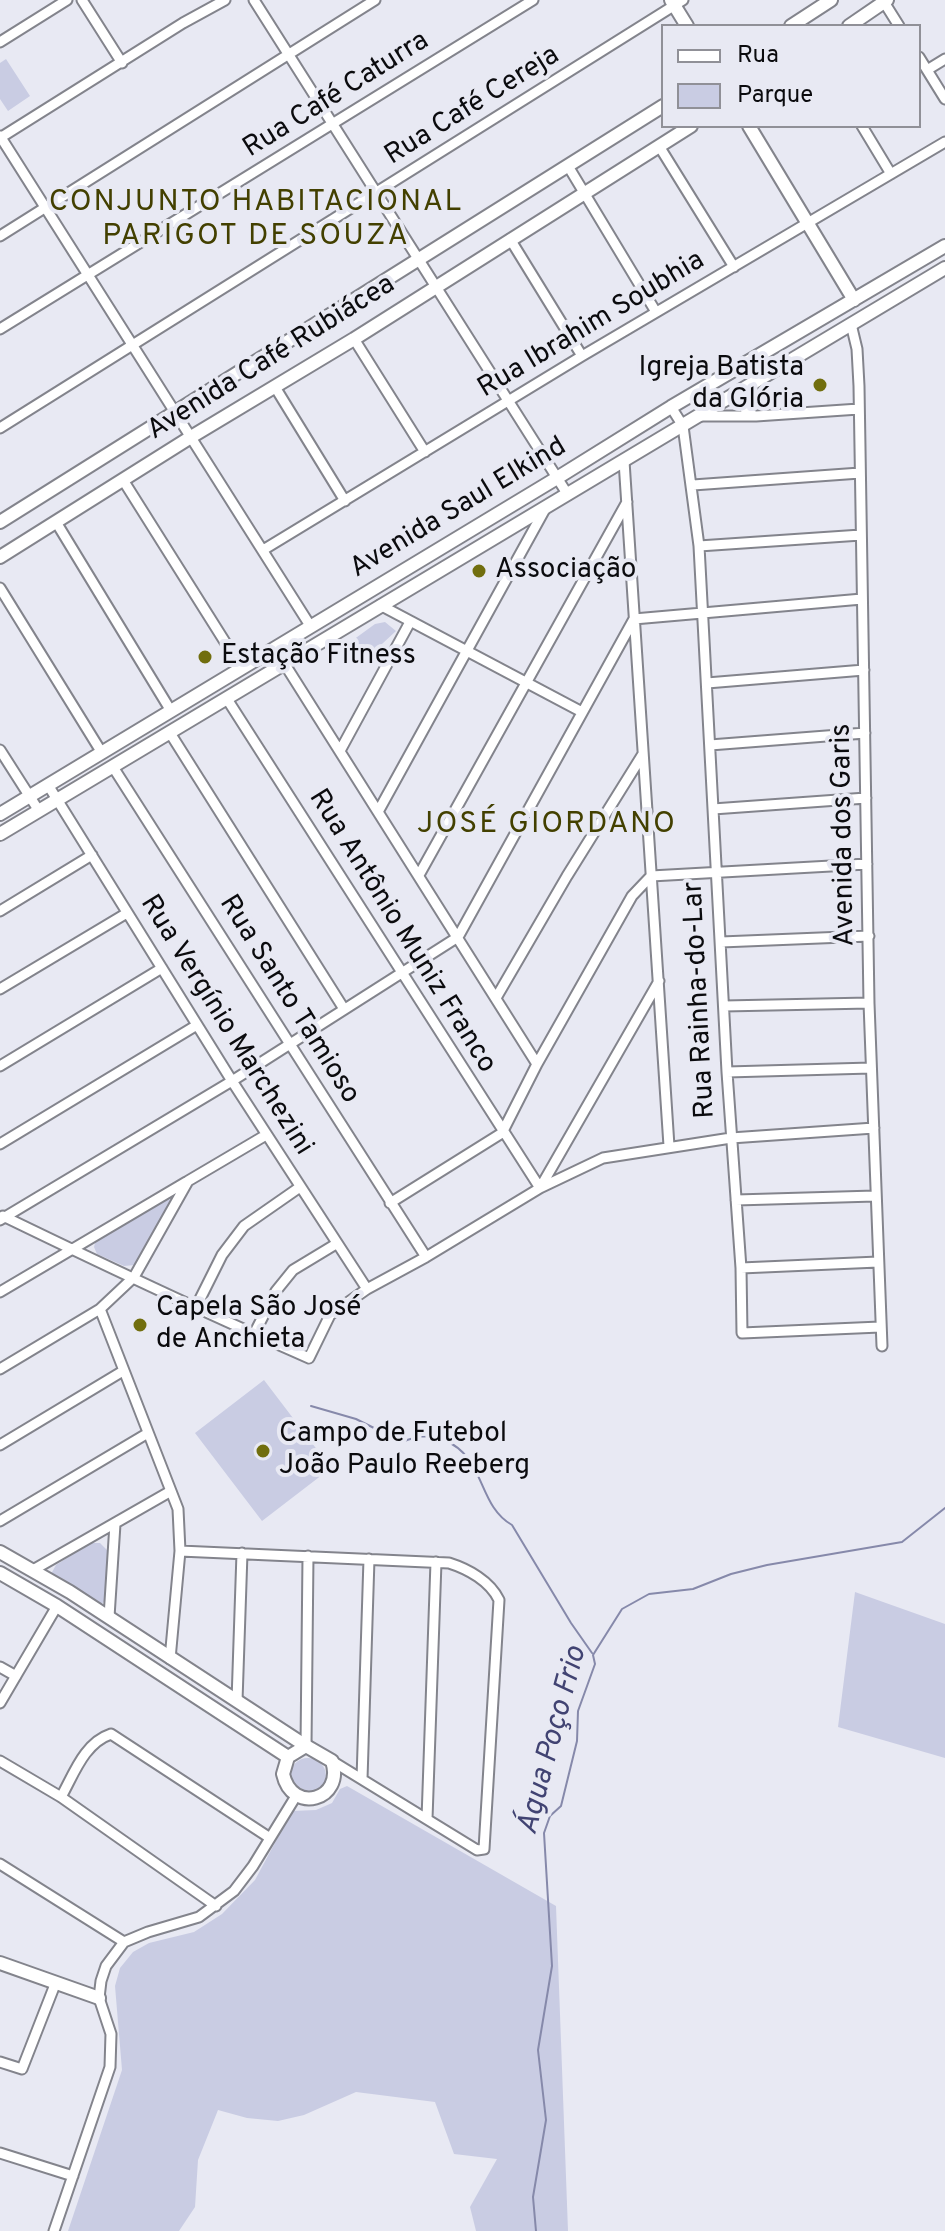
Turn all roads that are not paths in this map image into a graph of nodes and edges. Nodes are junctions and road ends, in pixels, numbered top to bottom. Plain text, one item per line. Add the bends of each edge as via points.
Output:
1 (67, 0) edge
2 (82, 0) edge
3 (225, 0) edge
4 (254, 0) edge
5 (375, 0) edge
6 (533, 0) edge
7 (831, 0) edge
8 (886, 1) edge
9 (676, 2) edge
10 (686, 24) edge
11 (797, 24) edge
12 (852, 24) edge
13 (898, 24) edge
14 (0, 42) edge
15 (289, 55) junction
16 (945, 59) edge
17 (921, 60) edge
18 (122, 63) junction
19 (927, 70) junction
20 (945, 99) edge
21 (661, 107) edge
22 (333, 125) junction
23 (688, 128) edge
24 (750, 128) edge
25 (863, 128) edge
26 (0, 137) edge
27 (945, 142) edge
28 (659, 146) junction
29 (568, 166) junction
30 (891, 174) junction
31 (376, 193) junction
32 (584, 193) junction
33 (45, 207) junction
34 (808, 223) junction
35 (0, 236) edge
36 (510, 239) junction
37 (945, 246) edge
38 (418, 259) junction
39 (734, 267) junction
40 (945, 268) edge
41 (87, 274) junction
42 (435, 286) junction
43 (854, 300) junction
44 (656, 312) junction
45 (856, 320) junction
46 (0, 329) edge
47 (354, 339) junction
48 (133, 346) junction
49 (582, 356) junction
50 (275, 387) junction
51 (743, 388) junction
52 (508, 401) junction
53 (671, 407) junction
54 (859, 409) junction
55 (176, 413) junction
56 (700, 416) junction
57 (756, 416) junction
58 (683, 426) junction
59 (0, 428) edge
60 (191, 437) junction
61 (425, 452) junction
62 (624, 461) junction
63 (860, 473) junction
64 (557, 478) junction
65 (123, 480) junction
66 (693, 485) junction
67 (568, 495) junction
68 (345, 501) junction
69 (627, 502) junction
70 (545, 509) junction
71 (0, 522) edge
72 (56, 522) junction
73 (861, 535) junction
74 (699, 546) junction
75 (263, 550) junction
76 (0, 557) edge
77 (0, 588) edge
78 (862, 599) junction
79 (380, 605) junction
80 (703, 614) junction
81 (634, 619) junction
82 (410, 622) junction
83 (311, 627) junction
84 (466, 652) junction
85 (284, 663) junction
86 (242, 669) junction
87 (864, 670) junction
88 (524, 683) junction
89 (707, 683) junction
90 (227, 699) junction
91 (171, 711) junction
92 (582, 712) junction
93 (170, 733) junction
94 (865, 733) junction
95 (710, 745) junction
96 (341, 749) junction
97 (0, 750) edge
98 (102, 753) junction
99 (643, 754) junction
100 (113, 767) junction
101 (48, 785) junction
102 (30, 797) junction
103 (866, 798) junction
104 (57, 800) junction
105 (713, 809) junction
106 (379, 810) junction
107 (39, 811) junction
108 (0, 814) edge
109 (0, 834) edge
110 (92, 855) junction
111 (867, 864) junction
112 (716, 874) junction
113 (419, 875) junction
114 (651, 876) junction
115 (0, 911) edge
116 (127, 913) junction
117 (869, 936) junction
118 (458, 937) junction
119 (721, 942) junction
120 (162, 968) junction
121 (401, 974) junction
122 (659, 981) junction
123 (0, 989) edge
124 (496, 998) junction
125 (869, 1003) junction
126 (724, 1006) junction
127 (344, 1009) junction
128 (197, 1025) junction
129 (288, 1043) junction
130 (537, 1064) junction
131 (0, 1066) edge
132 (871, 1068) junction
133 (727, 1072) junction
134 (232, 1081) junction
135 (874, 1128) junction
136 (502, 1133) junction
137 (266, 1135) junction
138 (731, 1138) junction
139 (0, 1144) edge
140 (669, 1146) junction
141 (188, 1181) junction
142 (300, 1187) junction
143 (540, 1188) junction
144 (875, 1196) junction
145 (736, 1200) junction
146 (390, 1203) junction
147 (2, 1218) edge
148 (336, 1244) junction
149 (71, 1249) junction
150 (426, 1257) junction
151 (878, 1262) junction
152 (741, 1268) junction
153 (134, 1277) junction
154 (367, 1289) junction
155 (0, 1292) edge
156 (100, 1309) junction
157 (195, 1309) junction
158 (880, 1327) junction
159 (254, 1334) junction
160 (882, 1346) dead end
161 (0, 1369) edge
162 (123, 1371) junction
163 (148, 1433) junction
164 (0, 1445) edge
165 (171, 1491) junction
166 (0, 1521) edge
167 (115, 1524) junction
168 (180, 1551) junction
169 (0, 1552) edge
170 (242, 1553) junction
171 (308, 1556) junction
172 (369, 1559) junction
173 (436, 1562) junction
174 (33, 1570) junction
175 (0, 1573) edge
176 (57, 1606) junction
177 (109, 1617) junction
178 (170, 1659) junction
179 (0, 1667) edge
180 (16, 1676) junction
181 (237, 1701) junction
182 (0, 1703) edge
183 (306, 1746) junction
184 (288, 1757) junction
185 (0, 1761) edge
186 (332, 1761) junction
187 (362, 1779) junction
188 (296, 1796) junction
189 (61, 1797) junction
190 (427, 1819) junction
191 (270, 1838) junction
192 (0, 1864) edge
193 (216, 1906) junction
194 (124, 1942) junction
195 (0, 1963) edge
196 (56, 1982) junction
197 (99, 1998) junction
198 (0, 2062) edge
199 (0, 2153) edge
200 (73, 2176) junction
201 (54, 2231) edge

1 - 14 street
2 - 18 street
3 - 18 street
4 - 15 street
5 - 15 street
6 - 22 street, Rua Café Caturra
7 - 11 street
8 - 12 street
8 - 13 street
9 - 10 street
9 - 31 street, Rua Café Cereja
15 - 22 street
15 - 33 street
16 - 19 street
17 - 19 street
18 - 26 street
19 - 20 street
21 - 29 street, Avenida Café Rubiácea
22 - 31 street
22 - 41 street, Rua Café Caturra
23 - 28 street, Avenida Café Rubiácea
24 - 34 street
25 - 30 street
26 - 33 street
27 - 30 street, Rua Ibrahim Soubhia
28 - 32 street, Avenida Café Rubiácea
28 - 39 street
29 - 32 street
29 - 38 street, Avenida Café Rubiácea
30 - 34 street, Rua Ibrahim Soubhia
31 - 38 street
31 - 48 street, Rua Café Cereja
32 - 36 street, Avenida Café Rubiácea
32 - 44 street
33 - 35 street
33 - 41 street
34 - 39 street, Rua Ibrahim Soubhia
34 - 43 street
36 - 42 street, Avenida Café Rubiácea
36 - 49 street
37 - 43 street, Avenida Saul Elkind
38 - 42 street
38 - 55 street, Avenida Café Rubiácea
39 - 44 street, Rua Ibrahim Soubhia
40 - 45 street, Avenida Saul Elkind
41 - 46 street, Rua Café Caturra
41 - 48 street
42 - 47 street, Avenida Café Rubiácea
42 - 52 street
43 - 45 street, Avenida dos Garis
43 - 53 street, Avenida Saul Elkind
44 - 49 street, Rua Ibrahim Soubhia
45 - 51 street, Avenida Saul Elkind
45 - 54 street, Avenida dos Garis
47 - 50 street, Avenida Café Rubiácea
47 - 61 street
48 - 55 street
48 - 59 street, Rua Café Cereja
49 - 52 street, Rua Ibrahim Soubhia
50 - 60 street, Avenida Café Rubiácea
50 - 68 street
51 - 56 street, Avenida Saul Elkind
51 - 57 street via 742,403
52 - 61 street, Rua Ibrahim Soubhia
52 - 64 street
53 - 58 street
53 - 64 street, Avenida Saul Elkind
54 - 57 street
54 - 63 street, Avenida dos Garis
55 - 60 street
55 - 71 street, Avenida Café Rubiácea
56 - 57 street
56 - 58 street, Avenida Saul Elkind
58 - 62 street, Avenida Saul Elkind
58 - 66 street, Rua Rainha-do-Lar
60 - 65 street, Avenida Café Rubiácea
60 - 75 street
61 - 68 street, Rua Ibrahim Soubhia
62 - 67 street, Avenida Saul Elkind
62 - 69 street
63 - 66 street
63 - 73 street, Avenida dos Garis
64 - 67 street
64 - 83 street, Avenida Saul Elkind
65 - 72 street, Avenida Café Rubiácea
65 - 86 street
66 - 74 street, Rua Rainha-do-Lar
67 - 70 street, Avenida Saul Elkind
68 - 75 street, Rua Ibrahim Soubhia
69 - 81 street
69 - 88 street
70 - 79 street, Avenida Saul Elkind
70 - 84 street
72 - 76 street, Avenida Café Rubiácea
72 - 91 street
73 - 74 street
73 - 78 street, Avenida dos Garis
74 - 80 street, Rua Rainha-do-Lar
75 - 83 street
77 - 98 street
78 - 80 street
78 - 87 street, Avenida dos Garis
79 - 82 street
79 - 85 street, Avenida Saul Elkind
80 - 81 street
80 - 89 street, Rua Rainha-do-Lar
81 - 92 street
81 - 99 street
82 - 84 street
82 - 96 street
83 - 86 street, Avenida Saul Elkind
84 - 88 street
84 - 106 street
85 - 90 street, Avenida Saul Elkind
85 - 96 street
86 - 91 street, Avenida Saul Elkind
87 - 89 street
87 - 94 street, Avenida dos Garis
88 - 92 street
88 - 113 street
89 - 95 street, Rua Rainha-do-Lar
90 - 93 street, Avenida Saul Elkind
90 - 121 street, Rua Antônio Muniz Franco
91 - 98 street, Avenida Saul Elkind
92 - 118 street
93 - 100 street, Avenida Saul Elkind
93 - 127 street
94 - 95 street
94 - 103 street, Avenida dos Garis
95 - 105 street, Rua Rainha-do-Lar
96 - 106 street
97 - 102 street
98 - 101 street, Avenida Saul Elkind
99 - 114 street
99 - 124 street
100 - 104 street, Avenida Saul Elkind
100 - 129 street, Rua Santo Tamioso
101 - 102 street, Avenida Saul Elkind
101 - 104 street, Rua Vergínio Marchezini
102 - 107 street
102 - 108 street, Avenida Saul Elkind
103 - 105 street
103 - 111 street, Avenida dos Garis
104 - 107 street, Avenida Saul Elkind
104 - 110 street, Rua Vergínio Marchezini
105 - 112 street, Rua Rainha-do-Lar
106 - 113 street
107 - 109 street, Avenida Saul Elkind
110 - 115 street
110 - 116 street, Rua Vergínio Marchezini
111 - 112 street
111 - 117 street, Avenida dos Garis
112 - 114 street
112 - 119 street, Rua Rainha-do-Lar
113 - 118 street
114 - 122 street
114 - 130 street via 632,896
116 - 120 street, Rua Vergínio Marchezini
116 - 123 street
117 - 119 street
117 - 125 street, Avenida dos Garis
118 - 121 street
118 - 124 street
119 - 126 street, Rua Rainha-do-Lar
120 - 128 street, Rua Vergínio Marchezini
120 - 131 street
121 - 127 street
121 - 136 street, Rua Antônio Muniz Franco
122 - 140 street
122 - 143 street
124 - 130 street
125 - 126 street
125 - 132 street, Avenida dos Garis
126 - 133 street, Rua Rainha-do-Lar
127 - 129 street
128 - 134 street, Rua Vergínio Marchezini
128 - 139 street
129 - 134 street
129 - 146 street, Rua Santo Tamioso
130 - 136 street
132 - 133 street
132 - 135 street, Avenida dos Garis
133 - 138 street, Rua Rainha-do-Lar
134 - 137 street, Rua Vergínio Marchezini
134 - 147 street
135 - 138 street
135 - 144 street, Avenida dos Garis
136 - 143 street, Rua Antônio Muniz Franco
136 - 146 street
137 - 141 street
137 - 142 street, Rua Vergínio Marchezini
138 - 140 street
138 - 145 street, Rua Rainha-do-Lar
140 - 143 street via 603,1158
141 - 149 street
141 - 153 street
142 - 148 street, Rua Vergínio Marchezini
142 - 157 street via 244,1226 222,1255
143 - 150 street
144 - 145 street
144 - 151 street, Avenida dos Garis
145 - 152 street, Rua Rainha-do-Lar
146 - 150 street, Rua Santo Tamioso
147 - 149 street
148 - 154 street, Rua Vergínio Marchezini
148 - 159 street via 293,1270
149 - 153 street
149 - 155 street
150 - 154 street
151 - 152 street
151 - 158 street, Avenida dos Garis
152 - 158 street, Rua Rainha-do-Lar via 742,1333
153 - 156 street
153 - 157 street
154 - 159 street via 330,1315 309,1358
156 - 161 street
156 - 162 street
157 - 159 street
158 - 160 street, Avenida dos Garis
162 - 163 street
162 - 164 street
163 - 165 street
163 - 166 street
165 - 167 street
165 - 168 street via 178,1509
167 - 174 street
167 - 177 street
168 - 170 street
168 - 178 street
169 - 174 street
170 - 171 street
170 - 181 street
171 - 172 street
171 - 183 street
172 - 173 street
172 - 187 street
173 - 190 street
173 - 190 street via 465,1569 499,1600 486,1846 477,1850
174 - 177 street
175 - 176 street
176 - 180 street
176 - 184 street
177 - 178 street
178 - 181 street
179 - 180 street
180 - 182 street
181 - 183 street
183 - 184 street
183 - 186 street
184 - 188 street via 283,1774
185 - 189 street
186 - 187 street
186 - 188 street via 334,1777 327,1792 312,1799
187 - 190 street
188 - 191 street
189 - 191 street via 88,1750 111,1734
189 - 193 street
191 - 193 street via 241,1883
192 - 194 street
193 - 194 street via 188,1922
194 - 197 street via 102,1974
195 - 196 street
196 - 197 street
196 - 198 street via 22,2069
197 - 200 street via 111,2034 110,2067
199 - 200 street
200 - 201 street

